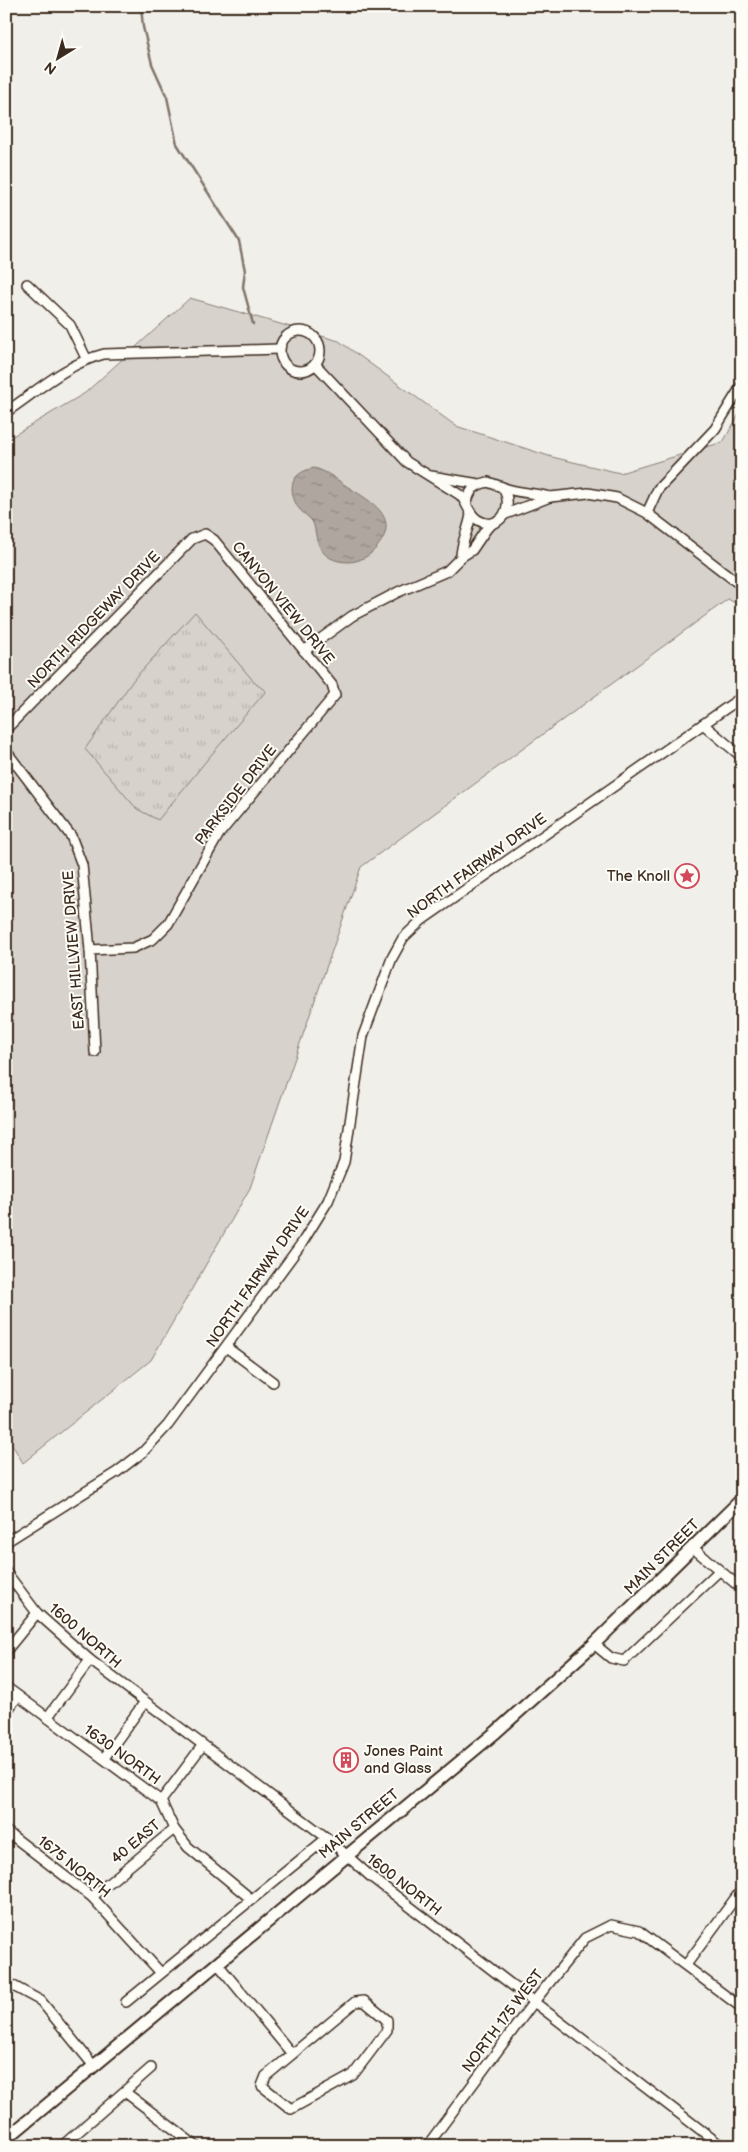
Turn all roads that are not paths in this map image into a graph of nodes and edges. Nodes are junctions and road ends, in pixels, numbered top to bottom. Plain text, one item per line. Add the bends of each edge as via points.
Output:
1 (27, 284) dead end
2 (279, 349) junction
3 (86, 358) junction
4 (315, 364) junction
5 (742, 385) edge
6 (6, 412) edge
7 (431, 476) junction
8 (479, 484) junction
9 (502, 487) junction
10 (550, 497) junction
11 (467, 502) junction
12 (646, 513) junction
13 (471, 514) junction
14 (506, 514) junction
15 (495, 522) junction
16 (204, 534) joint
17 (460, 557) junction
18 (742, 586) edge
19 (304, 651) junction
20 (335, 695) joint
21 (742, 697) edge
22 (703, 724) junction
23 (6, 729) edge
24 (6, 751) edge
25 (742, 757) edge
26 (90, 950) junction
27 (95, 1052) dead end
28 (226, 1347) junction
29 (273, 1382) dead end
30 (742, 1499) edge
31 (6, 1542) edge
32 (693, 1548) junction
33 (719, 1571) junction
34 (6, 1572) edge
35 (742, 1589) edge
36 (37, 1613) junction
37 (594, 1644) junction
38 (6, 1651) edge
39 (90, 1660) junction
40 (6, 1687) edge
41 (18, 1696) junction
42 (144, 1703) junction
43 (6, 1712) edge
44 (47, 1718) junction
45 (202, 1746) junction
46 (104, 1758) junction
47 (161, 1801) junction
48 (174, 1829) junction
49 (6, 1831) edge
50 (327, 1838) junction
51 (346, 1856) junction
52 (742, 1889) edge
53 (92, 1897) junction
54 (251, 1899) junction
55 (217, 1963) junction
56 (686, 1965) junction
57 (161, 1973) junction
58 (6, 1982) edge
59 (126, 2002) dead end
60 (533, 2003) junction
61 (742, 2008) edge
62 (292, 2054) junction
63 (93, 2065) junction
64 (151, 2068) dead end
65 (125, 2092) junction
66 (6, 2139) edge
67 (62, 2146) edge
68 (196, 2146) edge
69 (427, 2146) edge
70 (729, 2146) edge

1 - 3 street via 70,325
2 - 3 street via 104,354
2 - 4 street via 280,357 292,370 308,370
2 - 4 street via 286,336 299,330 306,331 318,342 319,358
3 - 6 street
4 - 7 street via 406,462
5 - 12 street via 715,429 658,489
7 - 8 street
7 - 11 street
8 - 9 street via 488,482
8 - 11 street via 469,494
9 - 10 street via 513,492
9 - 14 street via 509,501
10 - 12 street via 588,493 617,498
10 - 14 street
11 - 13 street
12 - 18 street
13 - 15 street via 482,522
13 - 17 street
14 - 15 street
15 - 17 street via 472,550
16 - 19 street, CANYON VIEW DRIVE via 214,540
16 - 23 street, NORTH RIDGEWAY DRIVE via 192,539
17 - 19 street via 447,571 352,616
19 - 20 street, CANYON VIEW DRIVE via 332,685
20 - 26 street, PARKSIDE DRIVE via 220,834 168,924 153,939 133,948
21 - 22 street, NORTH FAIRWAY DRIVE
22 - 25 street
22 - 28 street, NORTH FAIRWAY DRIVE via 422,920 403,938 392,958 363,1036 344,1162 328,1201 302,1243
24 - 26 street, EAST HILLVIEW DRIVE via 71,836 82,865
26 - 27 street, EAST HILLVIEW DRIVE
28 - 29 street
28 - 31 street, NORTH FAIRWAY DRIVE via 168,1425 143,1452
30 - 32 main road, MAIN STREET
32 - 33 street
32 - 37 main road, MAIN STREET
33 - 35 street
33 - 37 street via 624,1662 611,1658
34 - 36 street, 1600 NORTH
36 - 38 street
36 - 39 street, 1600 NORTH
37 - 51 main road, MAIN STREET via 496,1732
39 - 42 street, 1600 NORTH
39 - 44 street
40 - 41 street, 1630 NORTH
41 - 43 street
41 - 44 street, 1630 NORTH
42 - 45 street, 1600 NORTH
42 - 46 street
44 - 46 street, 1630 NORTH
45 - 47 street
45 - 50 street, 1600 NORTH
46 - 47 street, 1630 NORTH
47 - 48 street, 1630 NORTH
48 - 53 street, 40 EAST
48 - 54 street, 1630 NORTH via 188,1847
49 - 53 street, 1675 NORTH
50 - 51 street, 1600 NORTH
50 - 54 street
51 - 55 main road, MAIN STREET
51 - 60 street, 1600 NORTH
52 - 56 street
53 - 57 street, 1675 NORTH
54 - 57 street
55 - 62 street
55 - 63 main road, MAIN STREET
56 - 60 street, NORTH 175 WEST via 639,1931 611,1925 585,1938
56 - 61 street
57 - 59 street
58 - 63 street via 41,2001
60 - 69 street, NORTH 175 WEST
60 - 70 street, 1600 NORTH via 719,2144
62 - 62 street via 266,2076 262,2086 291,2109 353,2076 387,2030 387,2020 364,2001 355,2002
63 - 66 main road, MAIN STREET
64 - 65 street
65 - 67 street
65 - 68 street

